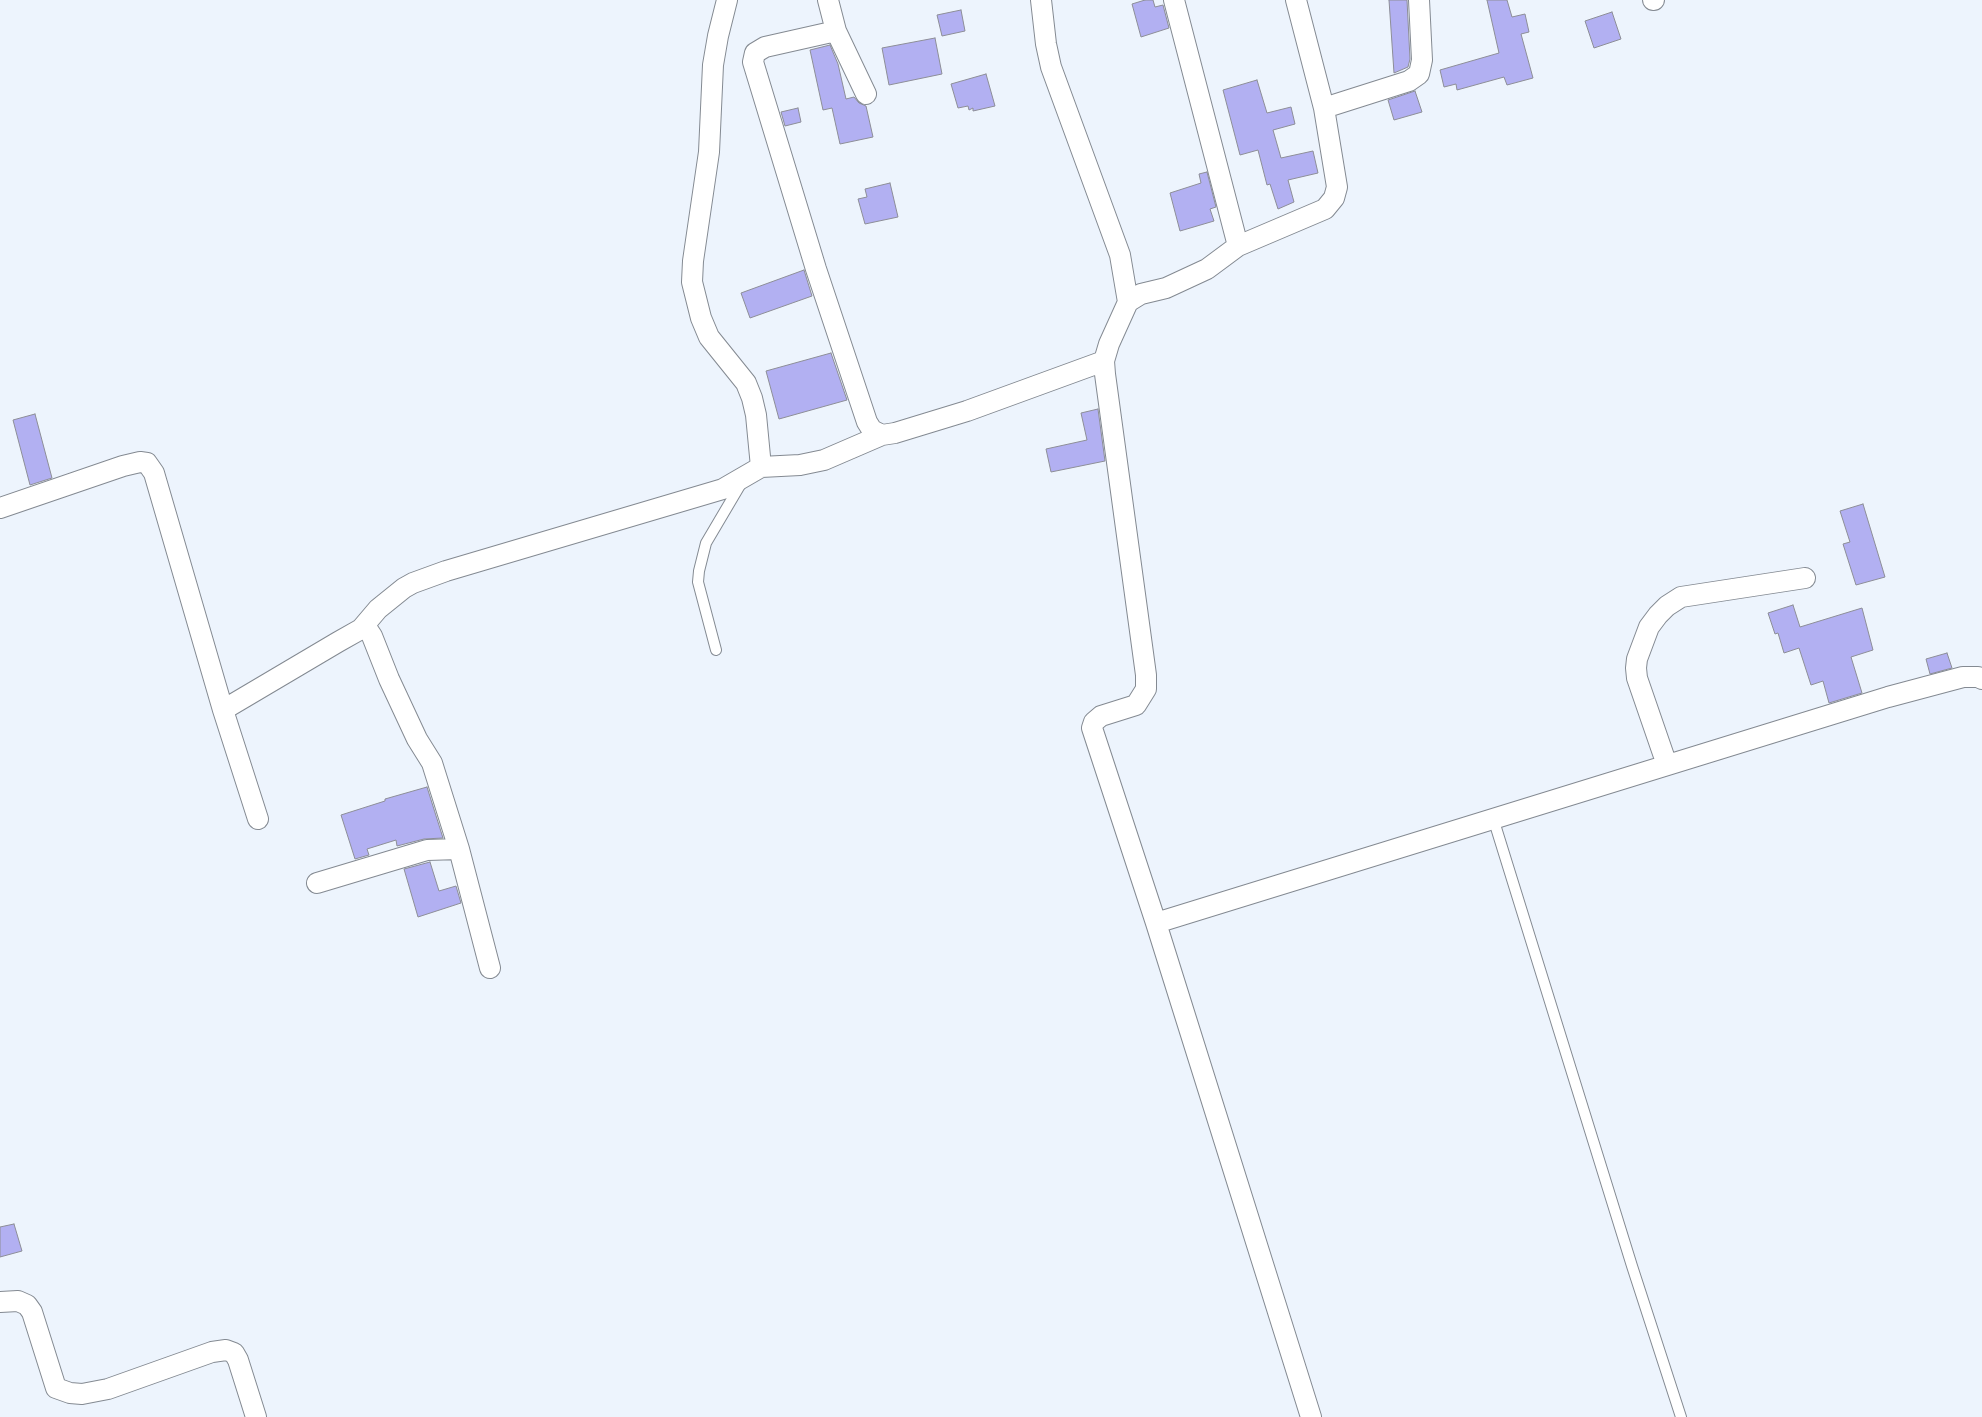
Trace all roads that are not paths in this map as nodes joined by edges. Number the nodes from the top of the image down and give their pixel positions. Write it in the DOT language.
graph roads {
  1 [pos="727,0"];
  2 [pos="828,0"];
  3 [pos="1041,0"];
  4 [pos="1174,0"];
  5 [pos="1296,0"];
  6 [pos="1419,0"];
  7 [pos="836,30"];
  8 [pos="866,94"];
  9 [pos="1324,108"];
  10 [pos="1238,246"];
  11 [pos="1128,302"];
  12 [pos="1104,361"];
  13 [pos="882,435"];
  14 [pos="753,472"];
  15 [pos="0,508"];
  16 [pos="1805,578"];
  17 [pos="361,629"];
  18 [pos="716,650"];
  19 [pos="1982,679"];
  20 [pos="223,710"];
  21 [pos="1667,765"];
  22 [pos="1493,818"];
  23 [pos="258,819"];
  24 [pos="459,850"];
  25 [pos="317,883"];
  26 [pos="1156,923"];
  27 [pos="490,968"];
  28 [pos="0,1302"];
  29 [pos="256,1417"];
  30 [pos="1311,1417"];
  31 [pos="1681,1417"];
  1 -- 14 [label="street"];
  2 -- 7 [label="street"];
  3 -- 11 [label="street"];
  4 -- 10 [label="street"];
  5 -- 9 [label="street"];
  6 -- 9 [label="street"];
  7 -- 8 [label="street"];
  7 -- 13 [label="street"];
  9 -- 10 [label="street"];
  10 -- 11 [label="street"];
  11 -- 12 [label="street"];
  12 -- 13 [label="street"];
  12 -- 26 [label="street"];
  13 -- 14 [label="street"];
  14 -- 17 [label="street"];
  14 -- 18 [label="lane"];
  15 -- 20 [label="street"];
  16 -- 21 [label="street"];
  17 -- 20 [label="street"];
  17 -- 24 [label="street"];
  19 -- 21 [label="street"];
  20 -- 23 [label="street"];
  21 -- 22 [label="street"];
  22 -- 26 [label="street"];
  22 -- 31 [label="lane"];
  24 -- 25 [label="street"];
  24 -- 27 [label="street"];
  26 -- 30 [label="street"];
  28 -- 29 [label="street"];
}
